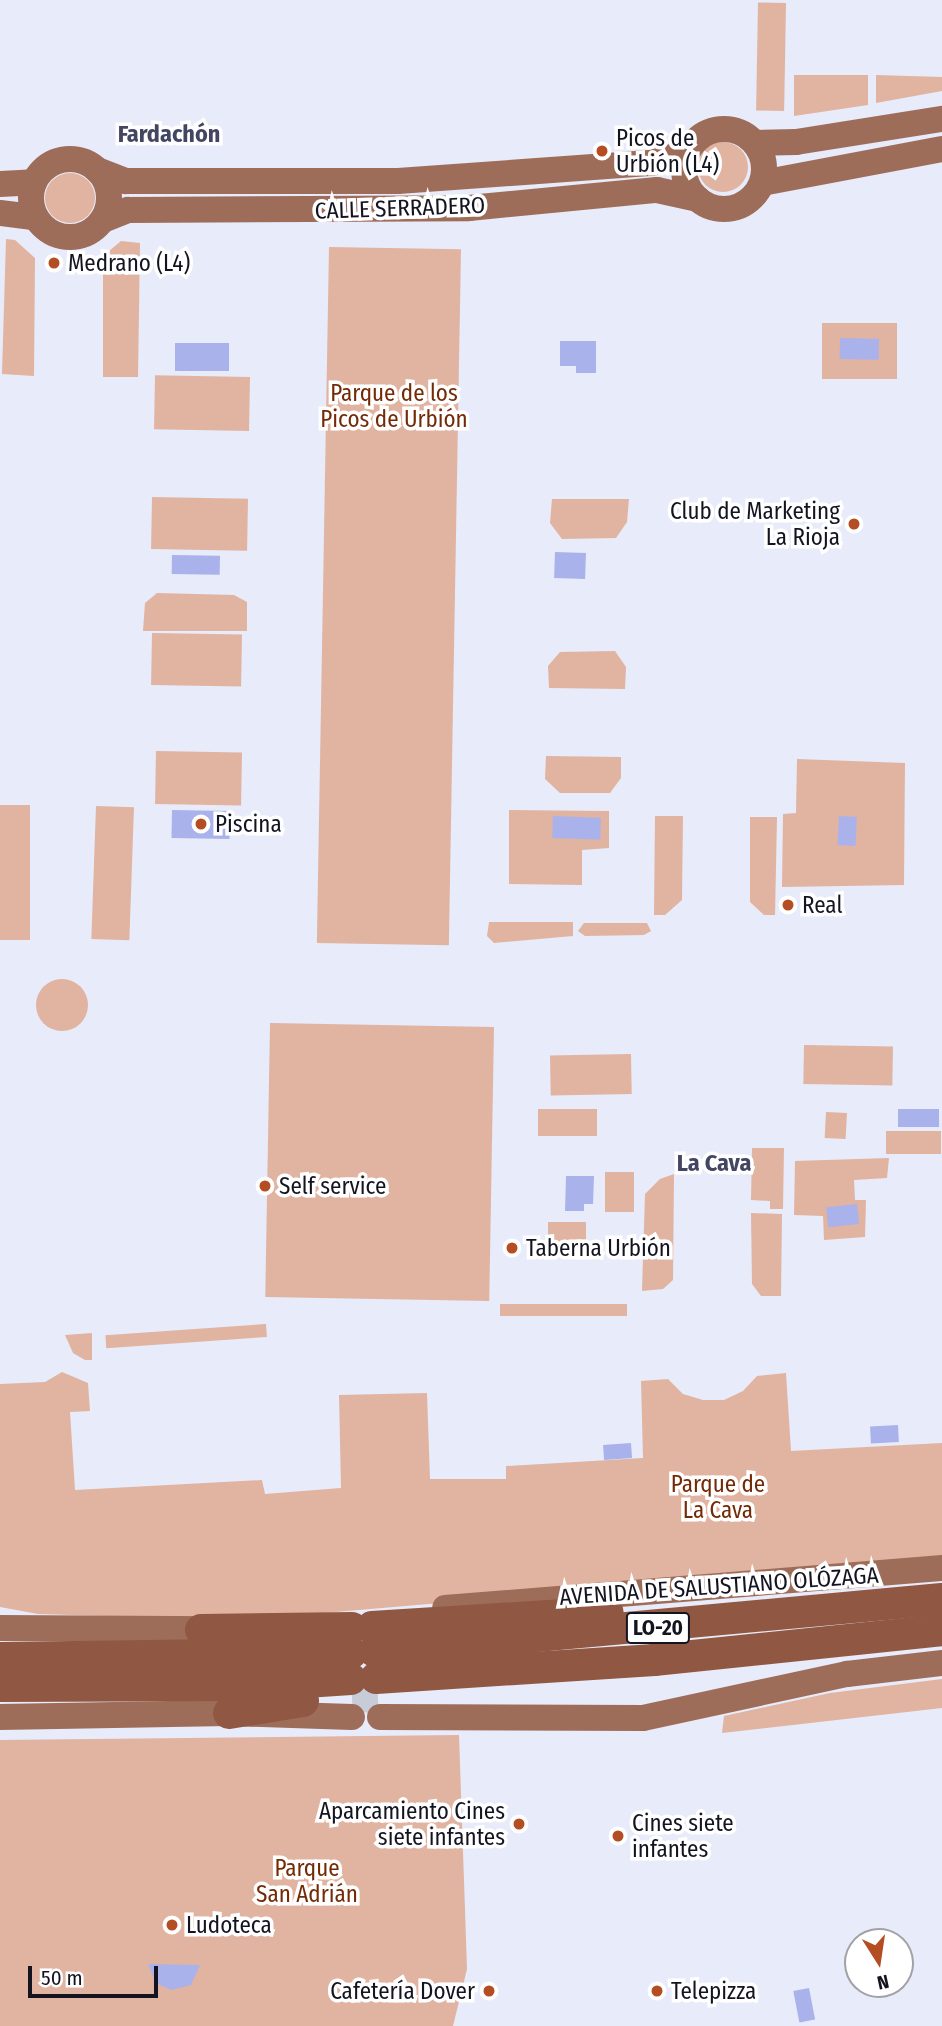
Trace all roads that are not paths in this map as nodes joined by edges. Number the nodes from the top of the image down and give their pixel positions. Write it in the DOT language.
graph roads {
  1 [pos="942,119"];
  2 [pos="755,143"];
  3 [pos="942,149"];
  4 [pos="687,152"];
  5 [pos="97,170"];
  6 [pos="34,182"];
  7 [pos="762,183"];
  8 [pos="0,184"];
  9 [pos="698,199"];
  10 [pos="0,213"];
  11 [pos="35,217"];
  12 [pos="103,220"];
  13 [pos="942,1568"];
  14 [pos="942,1599"];
  15 [pos="0,1628"];
  16 [pos="201,1630"];
  17 [pos="942,1630"];
  18 [pos="0,1658"];
  19 [pos="942,1663"];
  20 [pos="363,1664"];
  21 [pos="0,1686"];
  22 [pos="229,1713"];
  23 [pos="0,1717"];
  1 -- 2 [label="main road"];
  2 -- 4 [label="main road"];
  2 -- 7 [label="main road"];
  3 -- 7 [label="main road"];
  4 -- 5 [label="main road, CALLE SERRADERO"];
  4 -- 9 [label="main road"];
  5 -- 6 [label="main road"];
  5 -- 12 [label="main road"];
  6 -- 8 [label="main road"];
  6 -- 11 [label="main road"];
  7 -- 9 [label="main road"];
  9 -- 12 [label="main road, CALLE SERRADERO"];
  10 -- 11 [label="main road"];
  11 -- 12 [label="main road"];
  13 -- 20 [label="main road, AVENIDA DE SALUSTIANO OLÓZAGA"];
  14 -- 20 [label="highway, LO-20"];
  15 -- 16 [label="main road"];
  16 -- 20 [label="highway"];
  17 -- 20 [label="highway, LO-20"];
  18 -- 20 [label="highway"];
  19 -- 20 [label="main road"];
  20 -- 21 [label="highway"];
  20 -- 22 [label="highway"];
  22 -- 23 [label="main road"];
}
